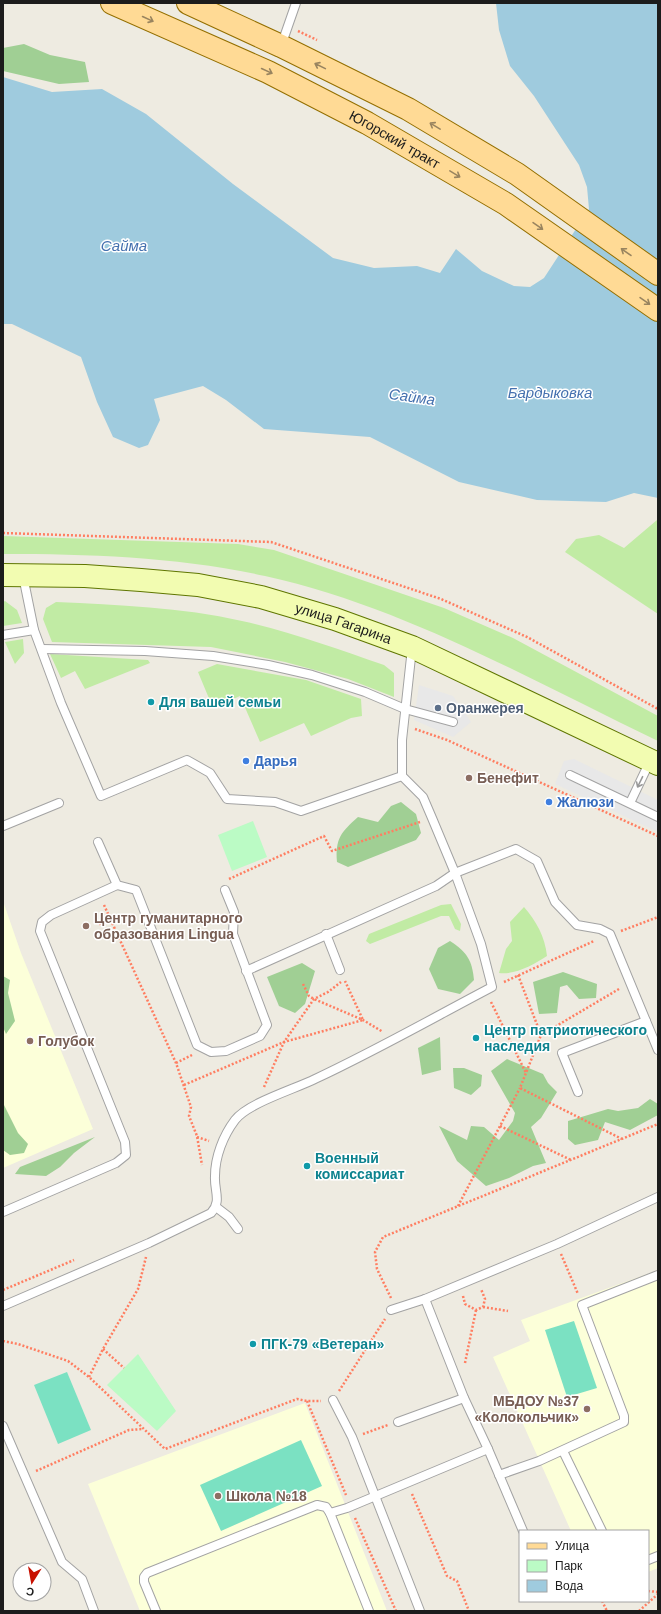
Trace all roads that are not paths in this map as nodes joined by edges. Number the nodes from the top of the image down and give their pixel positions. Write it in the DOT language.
graph roads {
  1 [pos="112,3"];
  2 [pos="188,3"];
  3 [pos="296,3"];
  4 [pos="281,46"];
  5 [pos="658,274"];
  6 [pos="658,310"];
  7 [pos="13,575"];
  8 [pos="34,630"];
  9 [pos="3,635"];
  10 [pos="412,646"];
  11 [pos="42,649"];
  12 [pos="405,709"];
  13 [pos="453,722"];
  14 [pos="654,763"];
  15 [pos="570,775"];
  16 [pos="402,776"];
  17 [pos="59,803"];
  18 [pos="630,803"];
  19 [pos="658,817"];
  20 [pos="3,826"];
  21 [pos="98,842"];
  22 [pos="455,873"];
  23 [pos="117,885"];
  24 [pos="225,890"];
  25 [pos="326,934"];
  26 [pos="340,970"];
  27 [pos="246,971"];
  28 [pos="646,1021"];
  29 [pos="658,1050"];
  30 [pos="578,1092"];
  31 [pos="658,1197"];
  32 [pos="216,1207"];
  33 [pos="3,1212"];
  34 [pos="238,1229"];
  35 [pos="658,1275"];
  36 [pos="425,1299"];
  37 [pos="3,1306"];
  38 [pos="394,1309"];
  39 [pos="464,1398"];
  40 [pos="333,1400"];
  41 [pos="398,1422"];
  42 [pos="3,1426"];
  43 [pos="488,1449"];
  44 [pos="563,1451"];
  45 [pos="499,1475"];
  46 [pos="375,1496"];
  47 [pos="330,1513"];
  48 [pos="523,1530"];
  49 [pos="602,1530"];
  50 [pos="94,1611"];
  51 [pos="156,1611"];
  52 [pos="369,1611"];
  53 [pos="420,1611"];
  1 -- 6 [label="main road, Югорский тракт, one-way"];
  2 -- 4 [label="main road"];
  3 -- 4 [label="lane"];
  5 -- 4 [label="main road, one-way"];
  7 -- 8 [label="lane"];
  7 -- 10 [label="main road, улица Гагарина"];
  8 -- 9 [label="lane"];
  8 -- 11 [label="lane"];
  10 -- 12 [label="lane"];
  10 -- 14 [label="main road, улица Гагарина"];
  11 -- 12 [label="lane"];
  11 -- 16 [label="lane"];
  12 -- 13 [label="lane"];
  12 -- 16 [label="lane"];
  14 -- 18 [label="lane, one-way"];
  15 -- 18 [label="lane"];
  16 -- 22 [label="lane"];
  17 -- 20 [label="lane"];
  18 -- 19 [label="lane"];
  21 -- 23 [label="lane"];
  22 -- 25 [label="lane"];
  22 -- 28 [label="lane"];
  22 -- 32 [label="lane"];
  23 -- 27 [label="lane"];
  23 -- 33 [label="lane"];
  24 -- 27 [label="lane"];
  25 -- 26 [label="lane"];
  25 -- 27 [label="lane"];
  28 -- 29 [label="lane"];
  28 -- 30 [label="lane"];
  31 -- 36 [label="lane"];
  32 -- 34 [label="lane"];
  32 -- 37 [label="lane"];
  35 -- 44 [label="lane"];
  36 -- 38 [label="lane"];
  36 -- 39 [label="lane"];
  39 -- 41 [label="lane"];
  39 -- 43 [label="lane"];
  40 -- 46 [label="lane"];
  42 -- 50 [label="lane"];
  43 -- 45 [label="lane"];
  43 -- 46 [label="lane"];
  44 -- 45 [label="lane"];
  44 -- 49 [label="lane"];
  45 -- 48 [label="lane"];
  46 -- 47 [label="lane"];
  46 -- 53 [label="lane"];
  47 -- 51 [label="lane"];
  47 -- 52 [label="lane"];
}
